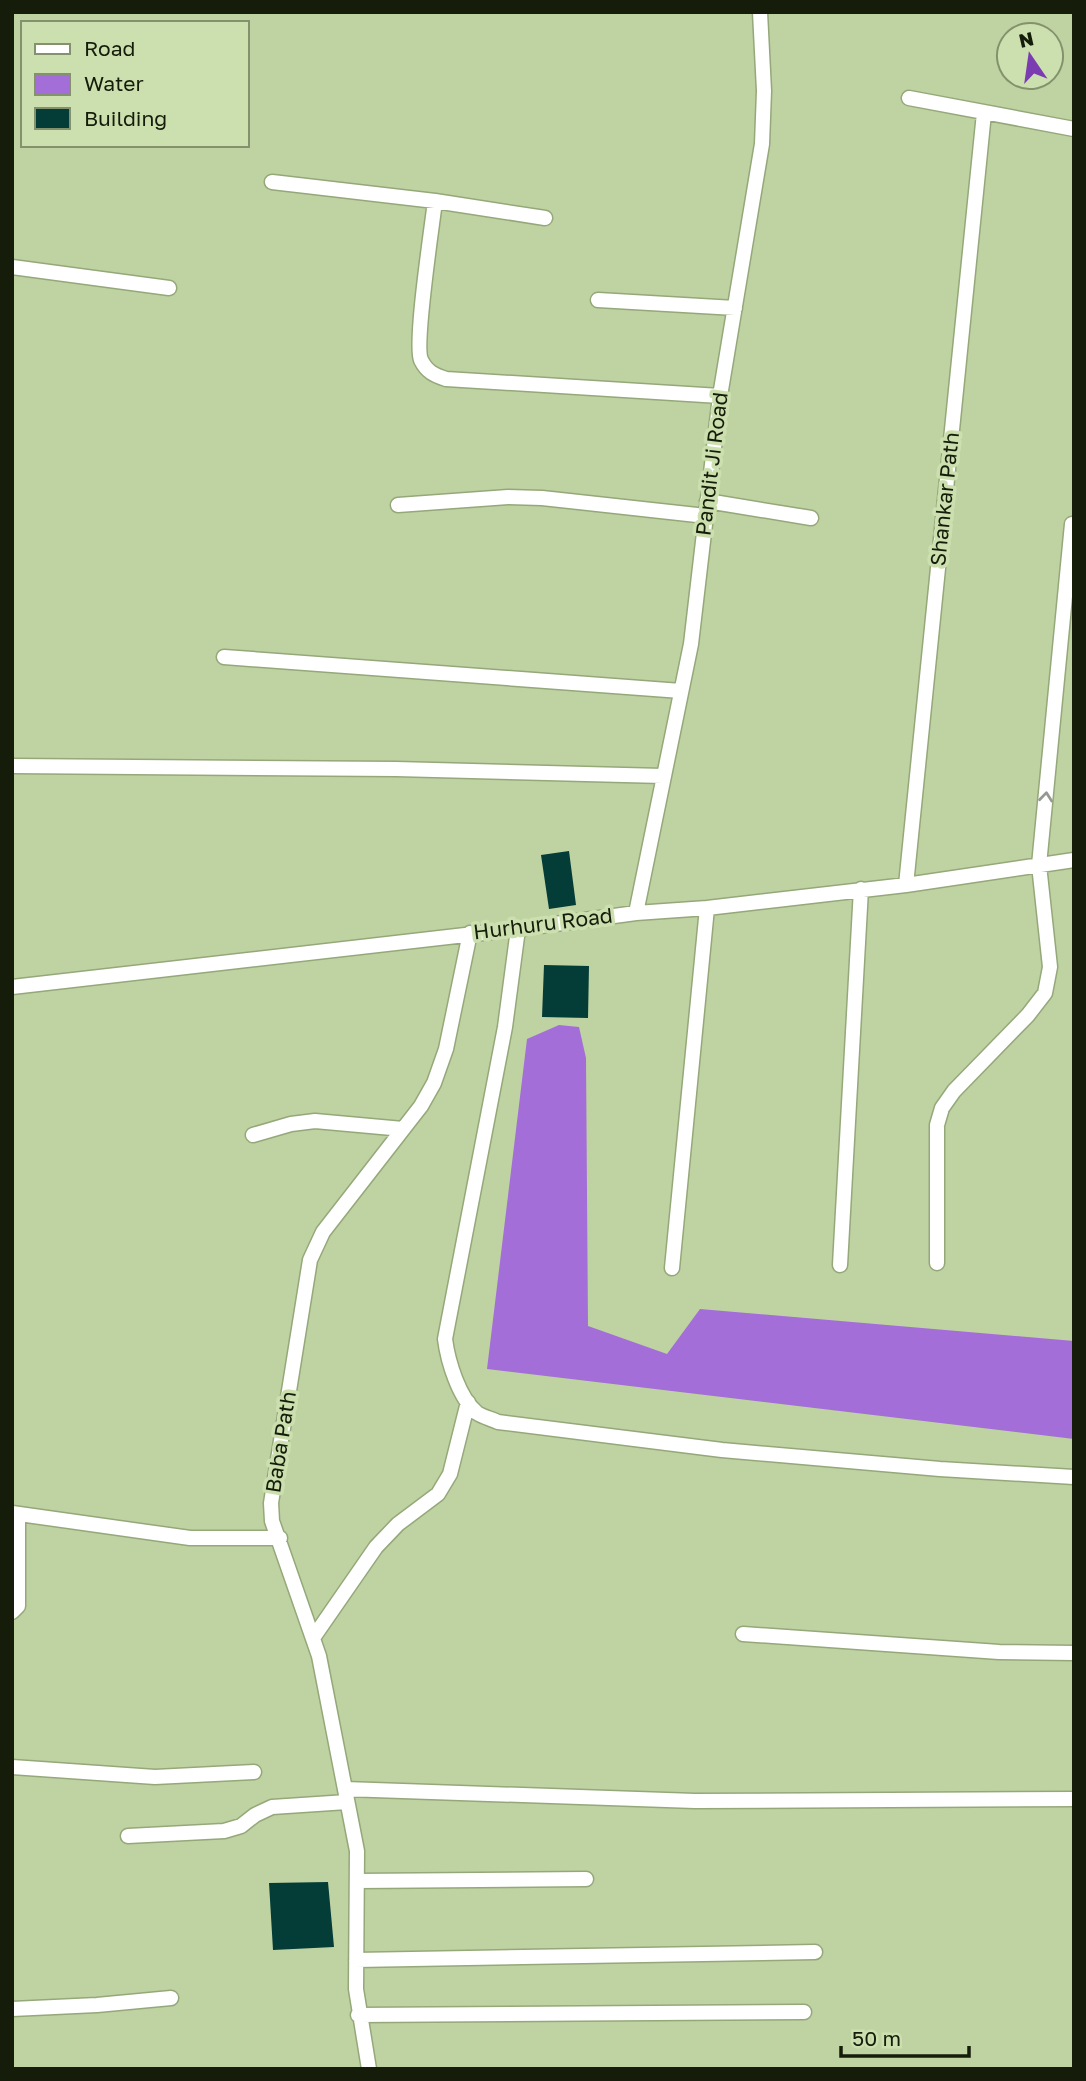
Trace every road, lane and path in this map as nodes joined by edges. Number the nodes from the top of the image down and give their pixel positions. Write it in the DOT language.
graph roads {
  1 [pos="760,12"];
  2 [pos="909,98"];
  3 [pos="984,113"];
  4 [pos="1074,129"];
  5 [pos="272,182"];
  6 [pos="435,201"];
  7 [pos="545,218"];
  8 [pos="12,267"];
  9 [pos="169,288"];
  10 [pos="598,300"];
  11 [pos="735,308"];
  12 [pos="720,397"];
  13 [pos="398,505"];
  14 [pos="707,509"];
  15 [pos="811,518"];
  16 [pos="1072,524"];
  17 [pos="224,657"];
  18 [pos="681,691"];
  19 [pos="12,766"];
  20 [pos="663,776"];
  21 [pos="1074,860"];
  22 [pos="1039,865"];
  23 [pos="906,885"];
  24 [pos="861,889"];
  25 [pos="708,908"];
  26 [pos="636,913"];
  27 [pos="518,929"];
  28 [pos="470,933"];
  29 [pos="12,986"];
  30 [pos="403,1129"];
  31 [pos="253,1135"];
  32 [pos="937,1264"];
  33 [pos="840,1265"];
  34 [pos="672,1268"];
  35 [pos="468,1402"];
  36 [pos="1074,1477"];
  37 [pos="15,1514"];
  38 [pos="280,1538"];
  39 [pos="12,1612"];
  40 [pos="743,1634"];
  41 [pos="313,1638"];
  42 [pos="1074,1654"];
  43 [pos="12,1767"];
  44 [pos="254,1772"];
  45 [pos="346,1796"];
  46 [pos="1074,1798"];
  47 [pos="128,1836"];
  48 [pos="586,1879"];
  49 [pos="357,1881"];
  50 [pos="816,1952"];
  51 [pos="356,1960"];
  52 [pos="171,1998"];
  53 [pos="12,2009"];
  54 [pos="804,2012"];
  55 [pos="358,2015"];
  56 [pos="369,2069"];
  1 -- 11 [label="street, Pandit Ji Road"];
  2 -- 3 [label="street"];
  3 -- 4 [label="street"];
  3 -- 23 [label="street, Shankar Path"];
  5 -- 6 [label="street"];
  6 -- 7 [label="street"];
  6 -- 12 [label="street"];
  8 -- 9 [label="street"];
  10 -- 11 [label="street"];
  11 -- 12 [label="street, Pandit Ji Road"];
  12 -- 14 [label="street, Pandit Ji Road"];
  13 -- 14 [label="street"];
  14 -- 15 [label="street"];
  14 -- 18 [label="street, Pandit Ji Road"];
  22 -- 16 [label="street, one-way"];
  17 -- 18 [label="street"];
  18 -- 20 [label="street, Pandit Ji Road"];
  19 -- 20 [label="street"];
  20 -- 26 [label="street, Pandit Ji Road"];
  21 -- 22 [label="street, Hurhuru Road"];
  22 -- 23 [label="street, Hurhuru Road"];
  22 -- 32 [label="street"];
  23 -- 24 [label="street, Hurhuru Road"];
  24 -- 25 [label="street, Hurhuru Road"];
  24 -- 33 [label="street"];
  25 -- 26 [label="street, Hurhuru Road"];
  25 -- 34 [label="street"];
  26 -- 27 [label="street, Hurhuru Road"];
  27 -- 28 [label="street, Hurhuru Road"];
  27 -- 35 [label="street"];
  28 -- 29 [label="street, Hurhuru Road"];
  28 -- 30 [label="street, Baba Path"];
  30 -- 31 [label="street"];
  30 -- 38 [label="street, Baba Path"];
  35 -- 36 [label="street"];
  35 -- 41 [label="street"];
  37 -- 38 [label="street"];
  37 -- 39 [label="street"];
  38 -- 41 [label="street, Baba Path"];
  40 -- 42 [label="street"];
  41 -- 45 [label="street, Baba Path"];
  43 -- 44 [label="street"];
  45 -- 46 [label="street"];
  45 -- 47 [label="street"];
  45 -- 49 [label="street, Baba Path"];
  48 -- 49 [label="street"];
  49 -- 51 [label="street, Baba Path"];
  50 -- 51 [label="street"];
  51 -- 55 [label="street, Baba Path"];
  52 -- 53 [label="street"];
  54 -- 55 [label="street"];
  55 -- 56 [label="street, Baba Path"];
}
